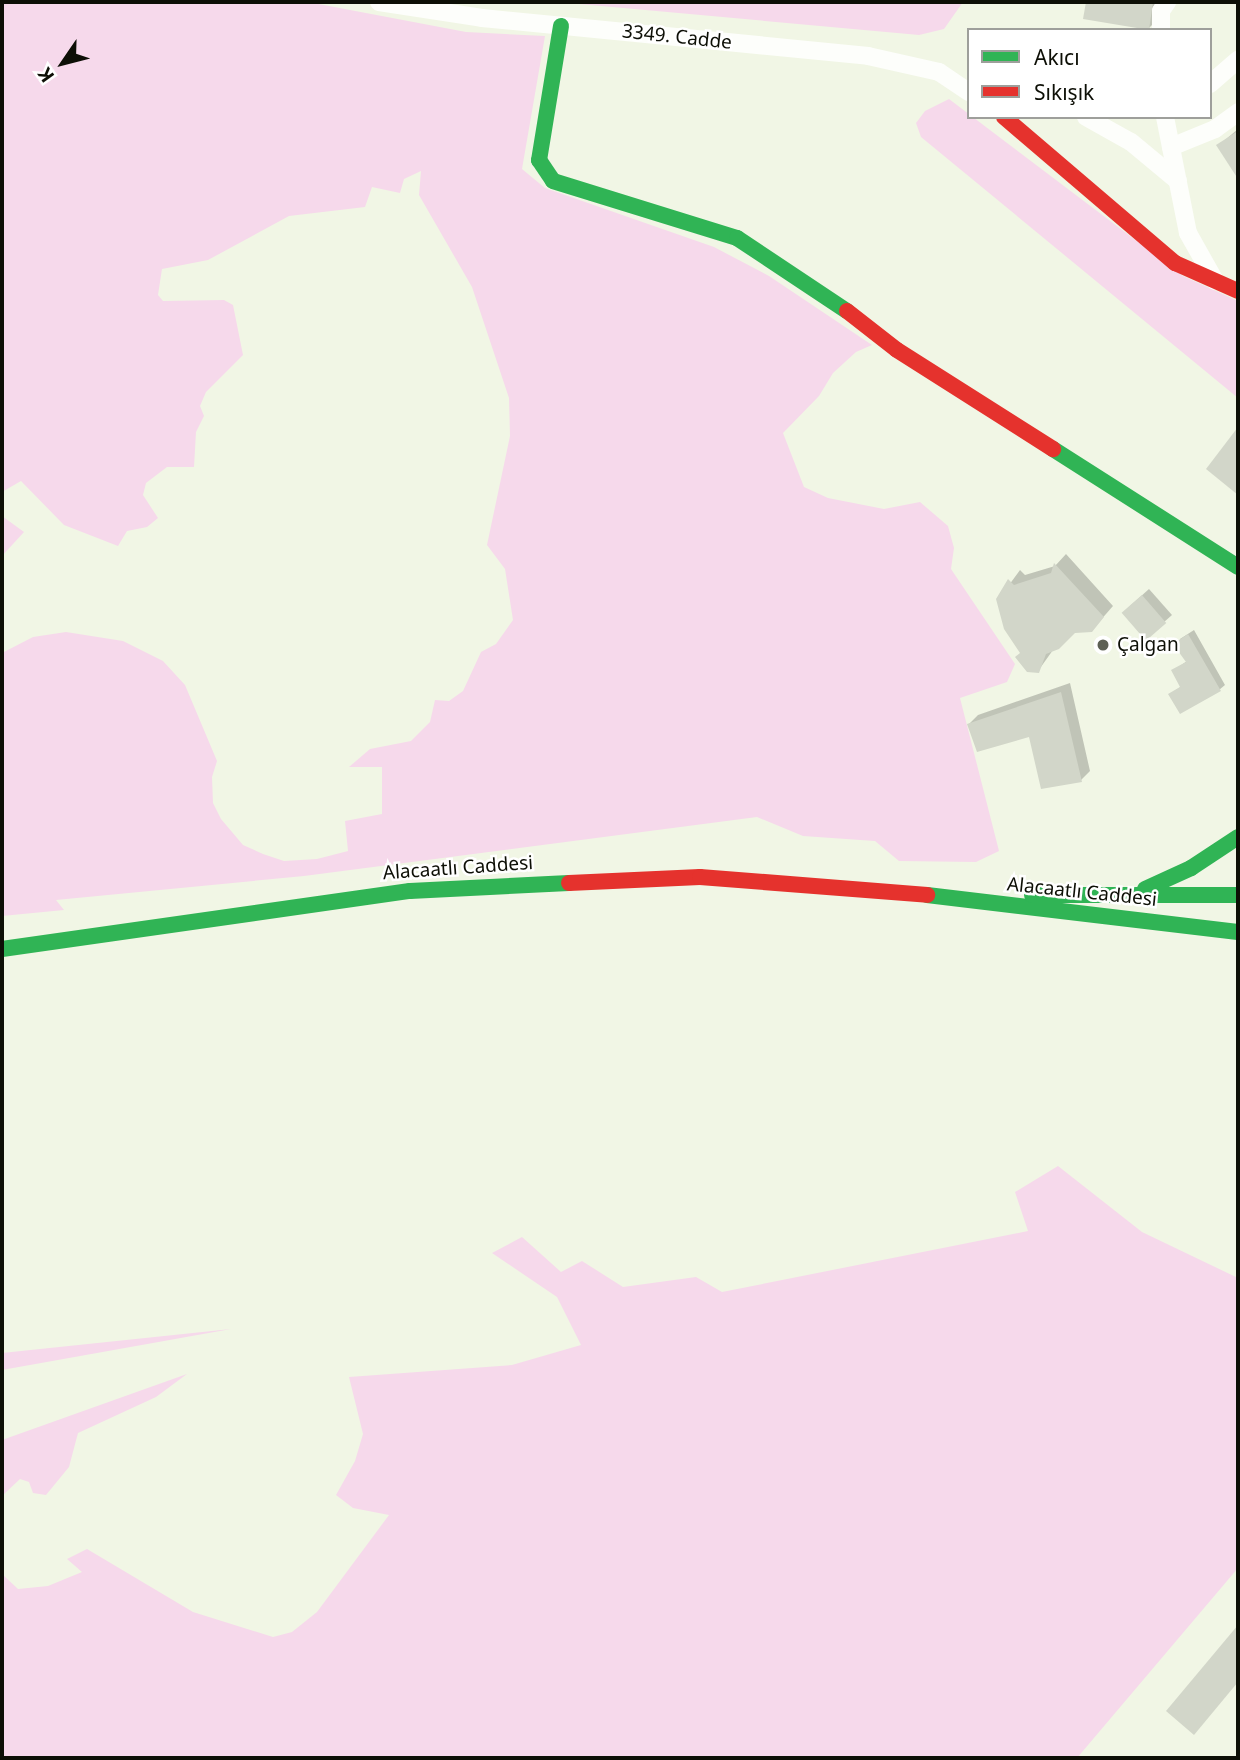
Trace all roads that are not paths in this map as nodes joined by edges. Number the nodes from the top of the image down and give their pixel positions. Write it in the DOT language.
graph roads {
  1 [pos="379,2"];
  2 [pos="1167,2"];
  3 [pos="561,26"];
  4 [pos="1161,28"];
  5 [pos="1238,60"];
  6 [pos="939,72"];
  7 [pos="967,77"];
  8 [pos="1212,82"];
  9 [pos="967,91"];
  10 [pos="1238,113"];
  11 [pos="1006,119"];
  12 [pos="1090,119"];
  13 [pos="1167,119"];
  14 [pos="1171,147"];
  15 [pos="1178,181"];
  16 [pos="1215,281"];
  17 [pos="1238,291"];
  18 [pos="1238,567"];
  19 [pos="1238,836"];
  20 [pos="921,894"];
  21 [pos="1135,894"];
  22 [pos="1238,895"];
  23 [pos="1238,932"];
  24 [pos="2,948"];
  1 -- 3 [label="street, 3349. Cadde"];
  2 -- 4 [label="street"];
  3 -- 6 [label="street, 3349. Cadde"];
  3 -- 18 [label="main road"];
  5 -- 8 [label="street"];
  6 -- 7 [label="street"];
  6 -- 9 [label="street, 3349. Cadde"];
  10 -- 14 [label="street"];
  11 -- 16 [label="main road"];
  12 -- 15 [label="street"];
  13 -- 14 [label="street"];
  14 -- 15 [label="street"];
  15 -- 16 [label="street"];
  16 -- 17 [label="main road"];
  19 -- 21 [label="main road"];
  20 -- 21 [label="main road, Alacaatlı Caddesi"];
  20 -- 23 [label="main road, Alacaatlı Caddesi"];
  20 -- 24 [label="main road, Alacaatlı Caddesi"];
  21 -- 22 [label="main road, Alacaatlı Caddesi"];
}
